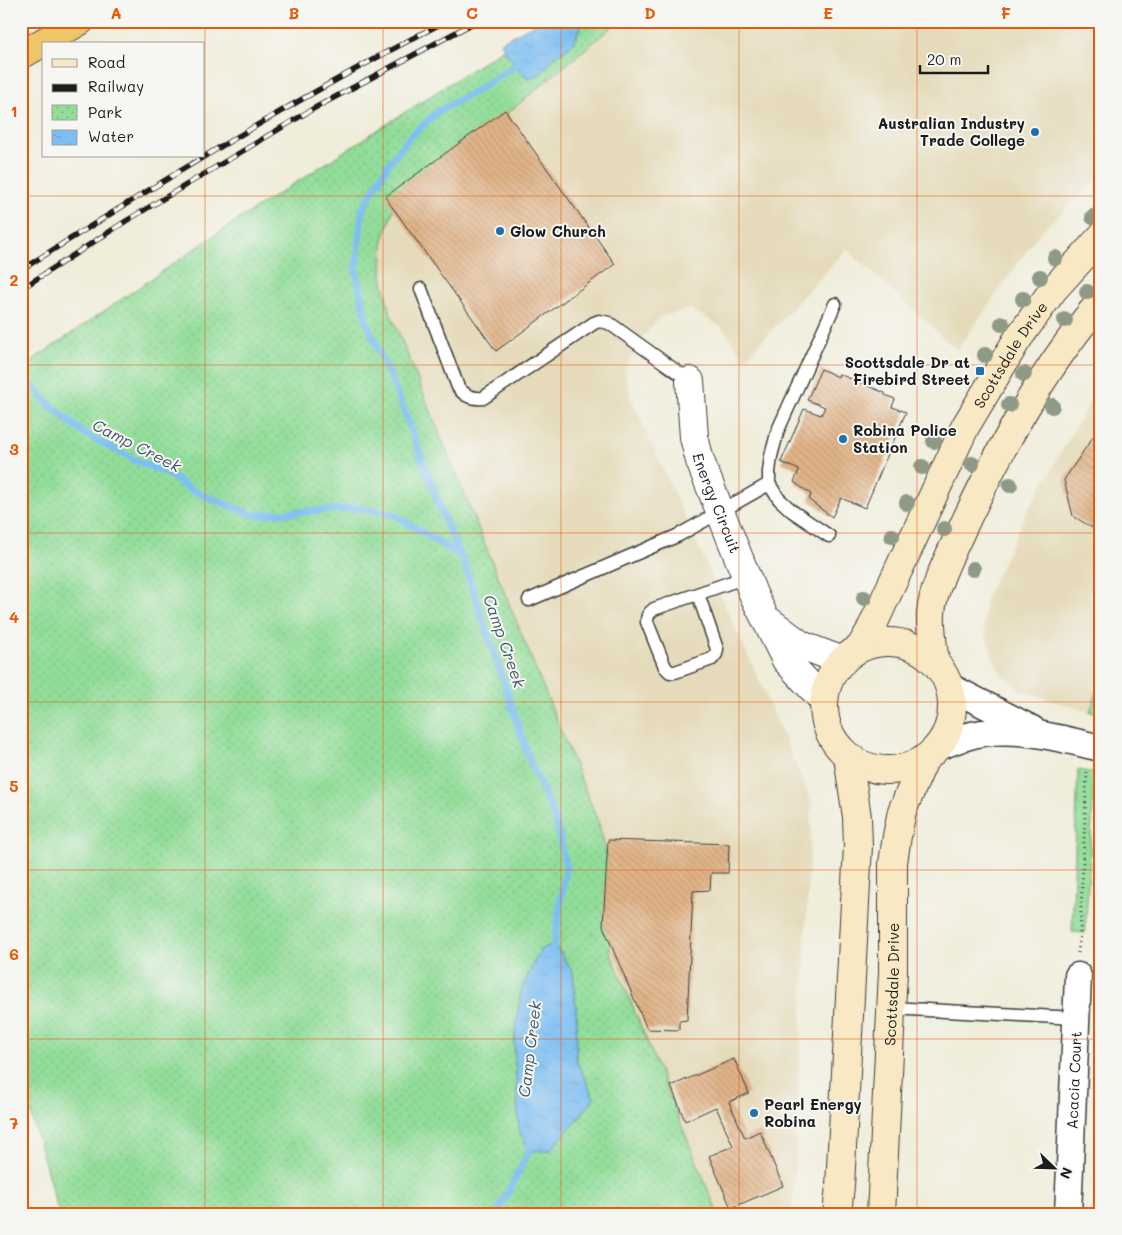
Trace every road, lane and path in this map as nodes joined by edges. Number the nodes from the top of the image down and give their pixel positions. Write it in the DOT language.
graph roads {
  1 [pos="80,21"];
  2 [pos="44,42"];
  3 [pos="42,43"];
  4 [pos="21,55"];
  5 [pos="1101,236"];
  6 [pos="421,289"];
  7 [pos="1101,301"];
  8 [pos="835,304"];
  9 [pos="690,381"];
  10 [pos="769,484"];
  11 [pos="720,513"];
  12 [pos="828,536"];
  13 [pos="746,577"];
  14 [pos="698,594"];
  15 [pos="529,600"];
  16 [pos="766,619"];
  17 [pos="851,655"];
  18 [pos="935,662"];
  19 [pos="950,688"];
  20 [pos="824,701"];
  21 [pos="1044,734"];
  22 [pos="1096,746"];
  23 [pos="931,753"];
  24 [pos="848,757"];
  25 [pos="1078,976"];
  26 [pos="891,1008"];
  27 [pos="1076,1018"];
  28 [pos="837,1212"];
  29 [pos="881,1212"];
  30 [pos="1068,1214"];
  1 -- 2 [label="highway"];
  3 -- 4 [label="highway"];
  5 -- 17 [label="main road, Scottsdale Drive"];
  6 -- 9 [label="lane"];
  7 -- 18 [label="main road"];
  8 -- 10 [label="lane"];
  9 -- 11 [label="street, Energy Circuit"];
  10 -- 11 [label="lane"];
  10 -- 12 [label="lane"];
  11 -- 13 [label="street, Energy Circuit"];
  11 -- 15 [label="lane"];
  13 -- 14 [label="lane"];
  13 -- 16 [label="street, Energy Circuit"];
  14 -- 14 [label="lane"];
  16 -- 17 [label="street, Energy Circuit"];
  16 -- 20 [label="street, Energy Circuit"];
  17 -- 18 [label="main road"];
  17 -- 20 [label="main road"];
  18 -- 19 [label="main road"];
  19 -- 21 [label="street"];
  19 -- 23 [label="main road"];
  20 -- 24 [label="main road"];
  21 -- 22 [label="street"];
  21 -- 23 [label="street"];
  22 -- 25 [label="path"];
  23 -- 24 [label="main road"];
  23 -- 26 [label="main road, Scottsdale Drive"];
  24 -- 28 [label="main road"];
  25 -- 27 [label="street, Acacia Court"];
  26 -- 27 [label="lane"];
  26 -- 29 [label="main road, Scottsdale Drive"];
  27 -- 30 [label="street, Acacia Court"];
  28 -- 29 [label="main road"];
}
